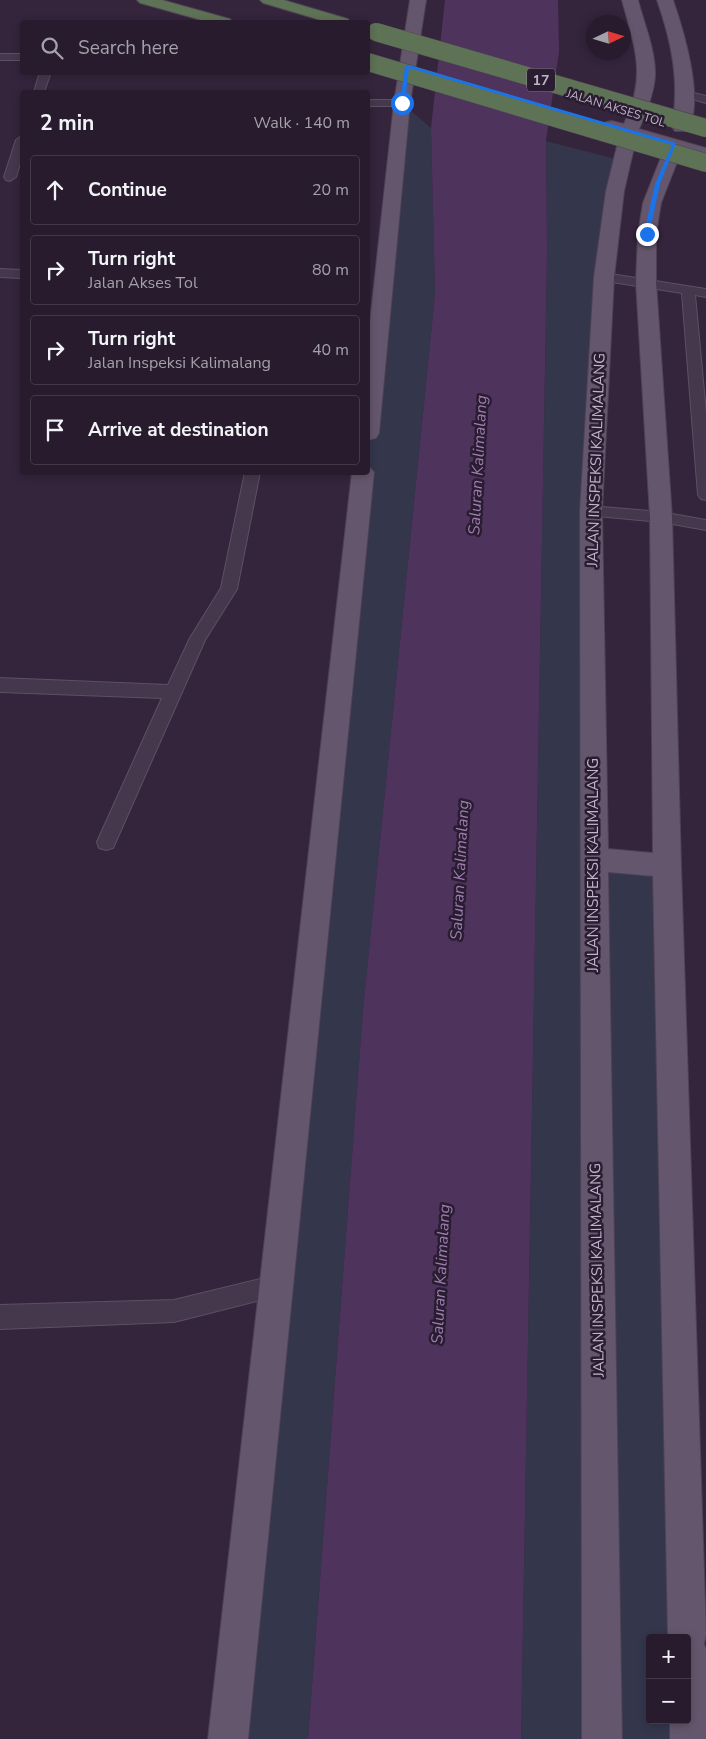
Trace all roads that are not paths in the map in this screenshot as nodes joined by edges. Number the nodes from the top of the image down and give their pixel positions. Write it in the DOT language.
graph roads {
  1 [pos="127,0"];
  2 [pos="145,0"];
  3 [pos="268,0"];
  4 [pos="289,0"];
  5 [pos="418,0"];
  6 [pos="630,0"];
  7 [pos="665,0"];
  8 [pos="170,8"];
  9 [pos="216,20"];
  10 [pos="336,20"];
  11 [pos="338,20"];
  12 [pos="372,31"];
  13 [pos="411,48"];
  14 [pos="0,57"];
  15 [pos="20,57"];
  16 [pos="370,63"];
  17 [pos="407,66"];
  18 [pos="45,75"];
  19 [pos="40,90"];
  20 [pos="686,94"];
  21 [pos="706,100"];
  22 [pos="370,103"];
  23 [pos="402,103"];
  24 [pos="633,123"];
  25 [pos="706,128"];
  26 [pos="706,134"];
  27 [pos="678,136"];
  28 [pos="20,147"];
  29 [pos="706,154"];
  30 [pos="706,163"];
  31 [pos="11,177"];
  32 [pos="0,273"];
  33 [pos="20,274"];
  34 [pos="604,277"];
  35 [pos="646,282"];
  36 [pos="688,290"];
  37 [pos="706,294"];
  38 [pos="370,414"];
  39 [pos="252,475"];
  40 [pos="363,475"];
  41 [pos="706,495"];
  42 [pos="591,511"];
  43 [pos="662,517"];
  44 [pos="706,525"];
  45 [pos="0,686"];
  46 [pos="174,692"];
  47 [pos="106,842"];
  48 [pos="593,859"];
  49 [pos="667,866"];
  50 [pos="277,1286"];
  51 [pos="0,1317"];
  52 [pos="687,1634"];
  53 [pos="688,1679"];
  54 [pos="228,1739"];
  55 [pos="602,1739"];
  56 [pos="690,1739"];
  1 -- 8 [label="highway"];
  2 -- 8 [label="highway"];
  3 -- 10 [label="highway"];
  4 -- 11 [label="highway"];
  5 -- 13 [label="main road"];
  6 -- 24 [label="main road, JALAN INSPEKSI KALIMALANG"];
  7 -- 20 [label="main road"];
  8 -- 9 [label="highway"];
  12 -- 25 [label="highway, 17, bridge"];
  13 -- 17 [label="main road"];
  13 -- 24 [label="main road, JALAN AKSES TOL"];
  14 -- 15 [label="lane"];
  16 -- 30 [label="highway, 17, bridge"];
  17 -- 23 [label="main road"];
  17 -- 24 [label="main road, JALAN AKSES TOL"];
  18 -- 19 [label="lane"];
  20 -- 21 [label="lane"];
  20 -- 27 [label="main road"];
  22 -- 23 [label="lane"];
  23 -- 38 [label="main road"];
  24 -- 27 [label="main road, JALAN AKSES TOL"];
  24 -- 34 [label="main road, JALAN INSPEKSI KALIMALANG"];
  26 -- 27 [label="main road, JALAN AKSES TOL"];
  27 -- 29 [label="main road, JALAN AKSES TOL"];
  27 -- 35 [label="main road"];
  28 -- 31 [label="lane"];
  32 -- 33 [label="lane"];
  34 -- 35 [label="lane"];
  34 -- 42 [label="main road, JALAN INSPEKSI KALIMALANG"];
  35 -- 36 [label="lane"];
  35 -- 43 [label="main road"];
  36 -- 37 [label="lane"];
  36 -- 41 [label="lane"];
  39 -- 46 [label="lane"];
  40 -- 50 [label="main road"];
  42 -- 43 [label="lane"];
  42 -- 48 [label="main road, JALAN INSPEKSI KALIMALANG"];
  43 -- 44 [label="lane"];
  43 -- 49 [label="main road"];
  45 -- 46 [label="lane"];
  46 -- 47 [label="lane"];
  48 -- 49 [label="main road"];
  48 -- 55 [label="main road, JALAN INSPEKSI KALIMALANG"];
  49 -- 52 [label="main road"];
  50 -- 51 [label="lane"];
  50 -- 54 [label="main road"];
  53 -- 56 [label="main road"];
}
